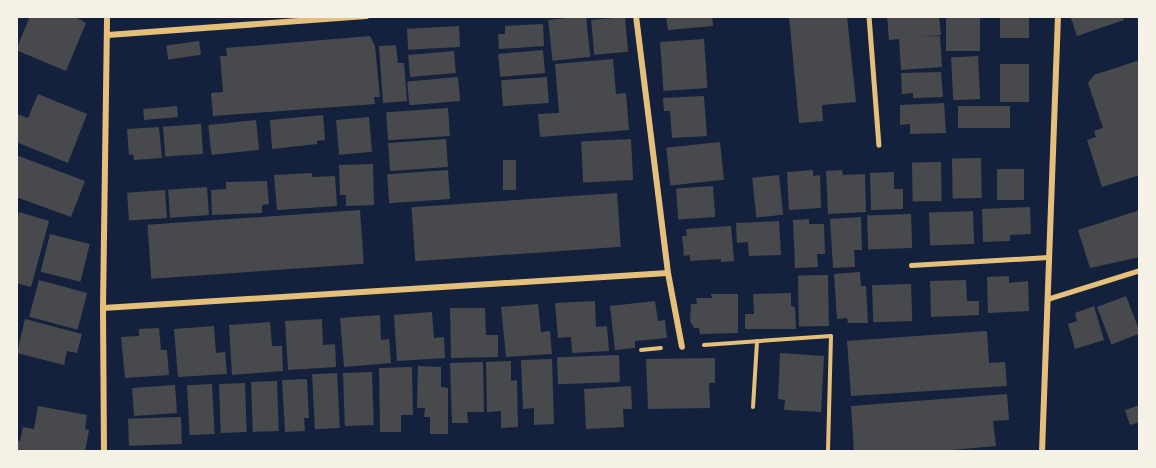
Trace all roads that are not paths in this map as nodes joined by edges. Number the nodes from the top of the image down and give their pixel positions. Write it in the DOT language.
graph roads {
  1 [pos="107,16"];
  2 [pos="366,16"];
  3 [pos="636,16"];
  4 [pos="869,16"];
  5 [pos="1058,16"];
  6 [pos="108,36"];
  7 [pos="879,144"];
  8 [pos="1048,257"];
  9 [pos="911,265"];
  10 [pos="1140,270"];
  11 [pos="669,273"];
  12 [pos="1047,299"];
  13 [pos="103,308"];
  14 [pos="682,346"];
  15 [pos="104,452"];
  16 [pos="1042,452"];
  1 -- 6 [label="street"];
  2 -- 6 [label="street"];
  3 -- 11 [label="street"];
  4 -- 7 [label="lane"];
  5 -- 8 [label="street"];
  6 -- 13 [label="street"];
  8 -- 9 [label="lane"];
  8 -- 12 [label="street"];
  10 -- 12 [label="lane"];
  11 -- 13 [label="street"];
  11 -- 14 [label="street"];
  12 -- 16 [label="street"];
  13 -- 15 [label="street"];
}
